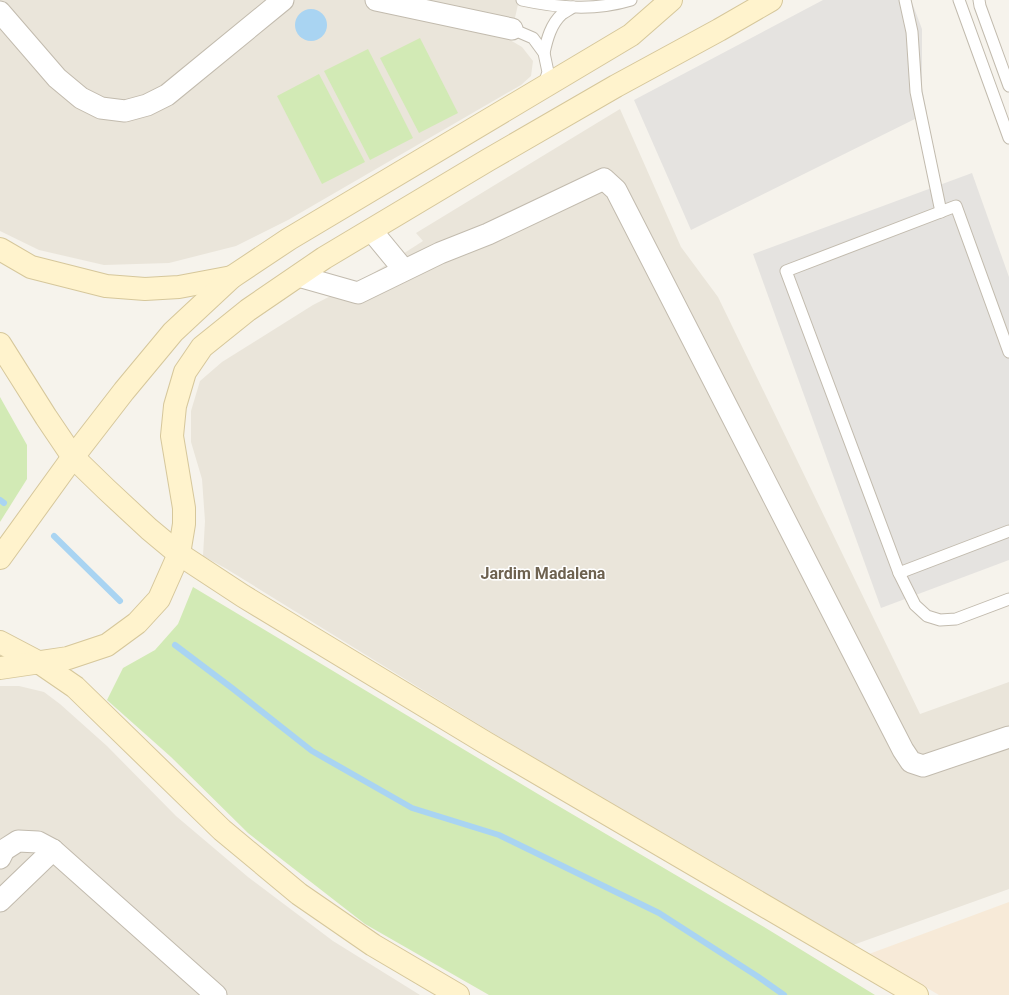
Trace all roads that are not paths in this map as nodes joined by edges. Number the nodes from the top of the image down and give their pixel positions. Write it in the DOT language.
graph roads {
  1 [pos="283,0"];
  2 [pos="376,0"];
  3 [pos="522,0"];
  4 [pos="631,0"];
  5 [pos="671,0"];
  6 [pos="772,0"];
  7 [pos="904,0"];
  8 [pos="959,0"];
  9 [pos="979,0"];
  10 [pos="573,7"];
  11 [pos="0,12"];
  12 [pos="512,29"];
  13 [pos="544,53"];
  14 [pos="1009,86"];
  15 [pos="543,88"];
  16 [pos="1009,138"];
  17 [pos="941,212"];
  18 [pos="371,230"];
  19 [pos="0,249"];
  20 [pos="404,270"];
  21 [pos="298,276"];
  22 [pos="232,277"];
  23 [pos="0,344"];
  24 [pos="1009,352"];
  25 [pos="73,457"];
  26 [pos="1009,531"];
  27 [pos="179,554"];
  28 [pos="0,558"];
  29 [pos="899,573"];
  30 [pos="1009,599"];
  31 [pos="0,642"];
  32 [pos="40,663"];
  33 [pos="0,668"];
  34 [pos="1009,737"];
  35 [pos="53,850"];
  36 [pos="0,858"];
  37 [pos="0,901"];
  38 [pos="215,995"];
  39 [pos="458,995"];
  40 [pos="917,995"];
  1 -- 11 [label="street"];
  2 -- 12 [label="street"];
  3 -- 10 [label="lane"];
  4 -- 10 [label="lane"];
  5 -- 15 [label="main road"];
  6 -- 18 [label="main road"];
  7 -- 17 [label="lane"];
  8 -- 16 [label="lane"];
  9 -- 14 [label="lane"];
  10 -- 13 [label="lane"];
  12 -- 13 [label="lane"];
  13 -- 15 [label="lane"];
  15 -- 22 [label="main road"];
  17 -- 24 [label="lane"];
  17 -- 29 [label="lane"];
  18 -- 20 [label="street"];
  18 -- 21 [label="main road"];
  19 -- 22 [label="main road"];
  20 -- 21 [label="street"];
  20 -- 34 [label="street"];
  21 -- 27 [label="main road"];
  22 -- 25 [label="main road"];
  23 -- 25 [label="main road"];
  25 -- 27 [label="main road"];
  25 -- 28 [label="main road"];
  26 -- 29 [label="lane"];
  27 -- 32 [label="main road"];
  27 -- 40 [label="main road"];
  29 -- 30 [label="lane"];
  31 -- 32 [label="main road"];
  32 -- 33 [label="main road"];
  32 -- 39 [label="main road"];
  35 -- 36 [label="street"];
  35 -- 37 [label="street"];
  35 -- 38 [label="street"];
}
